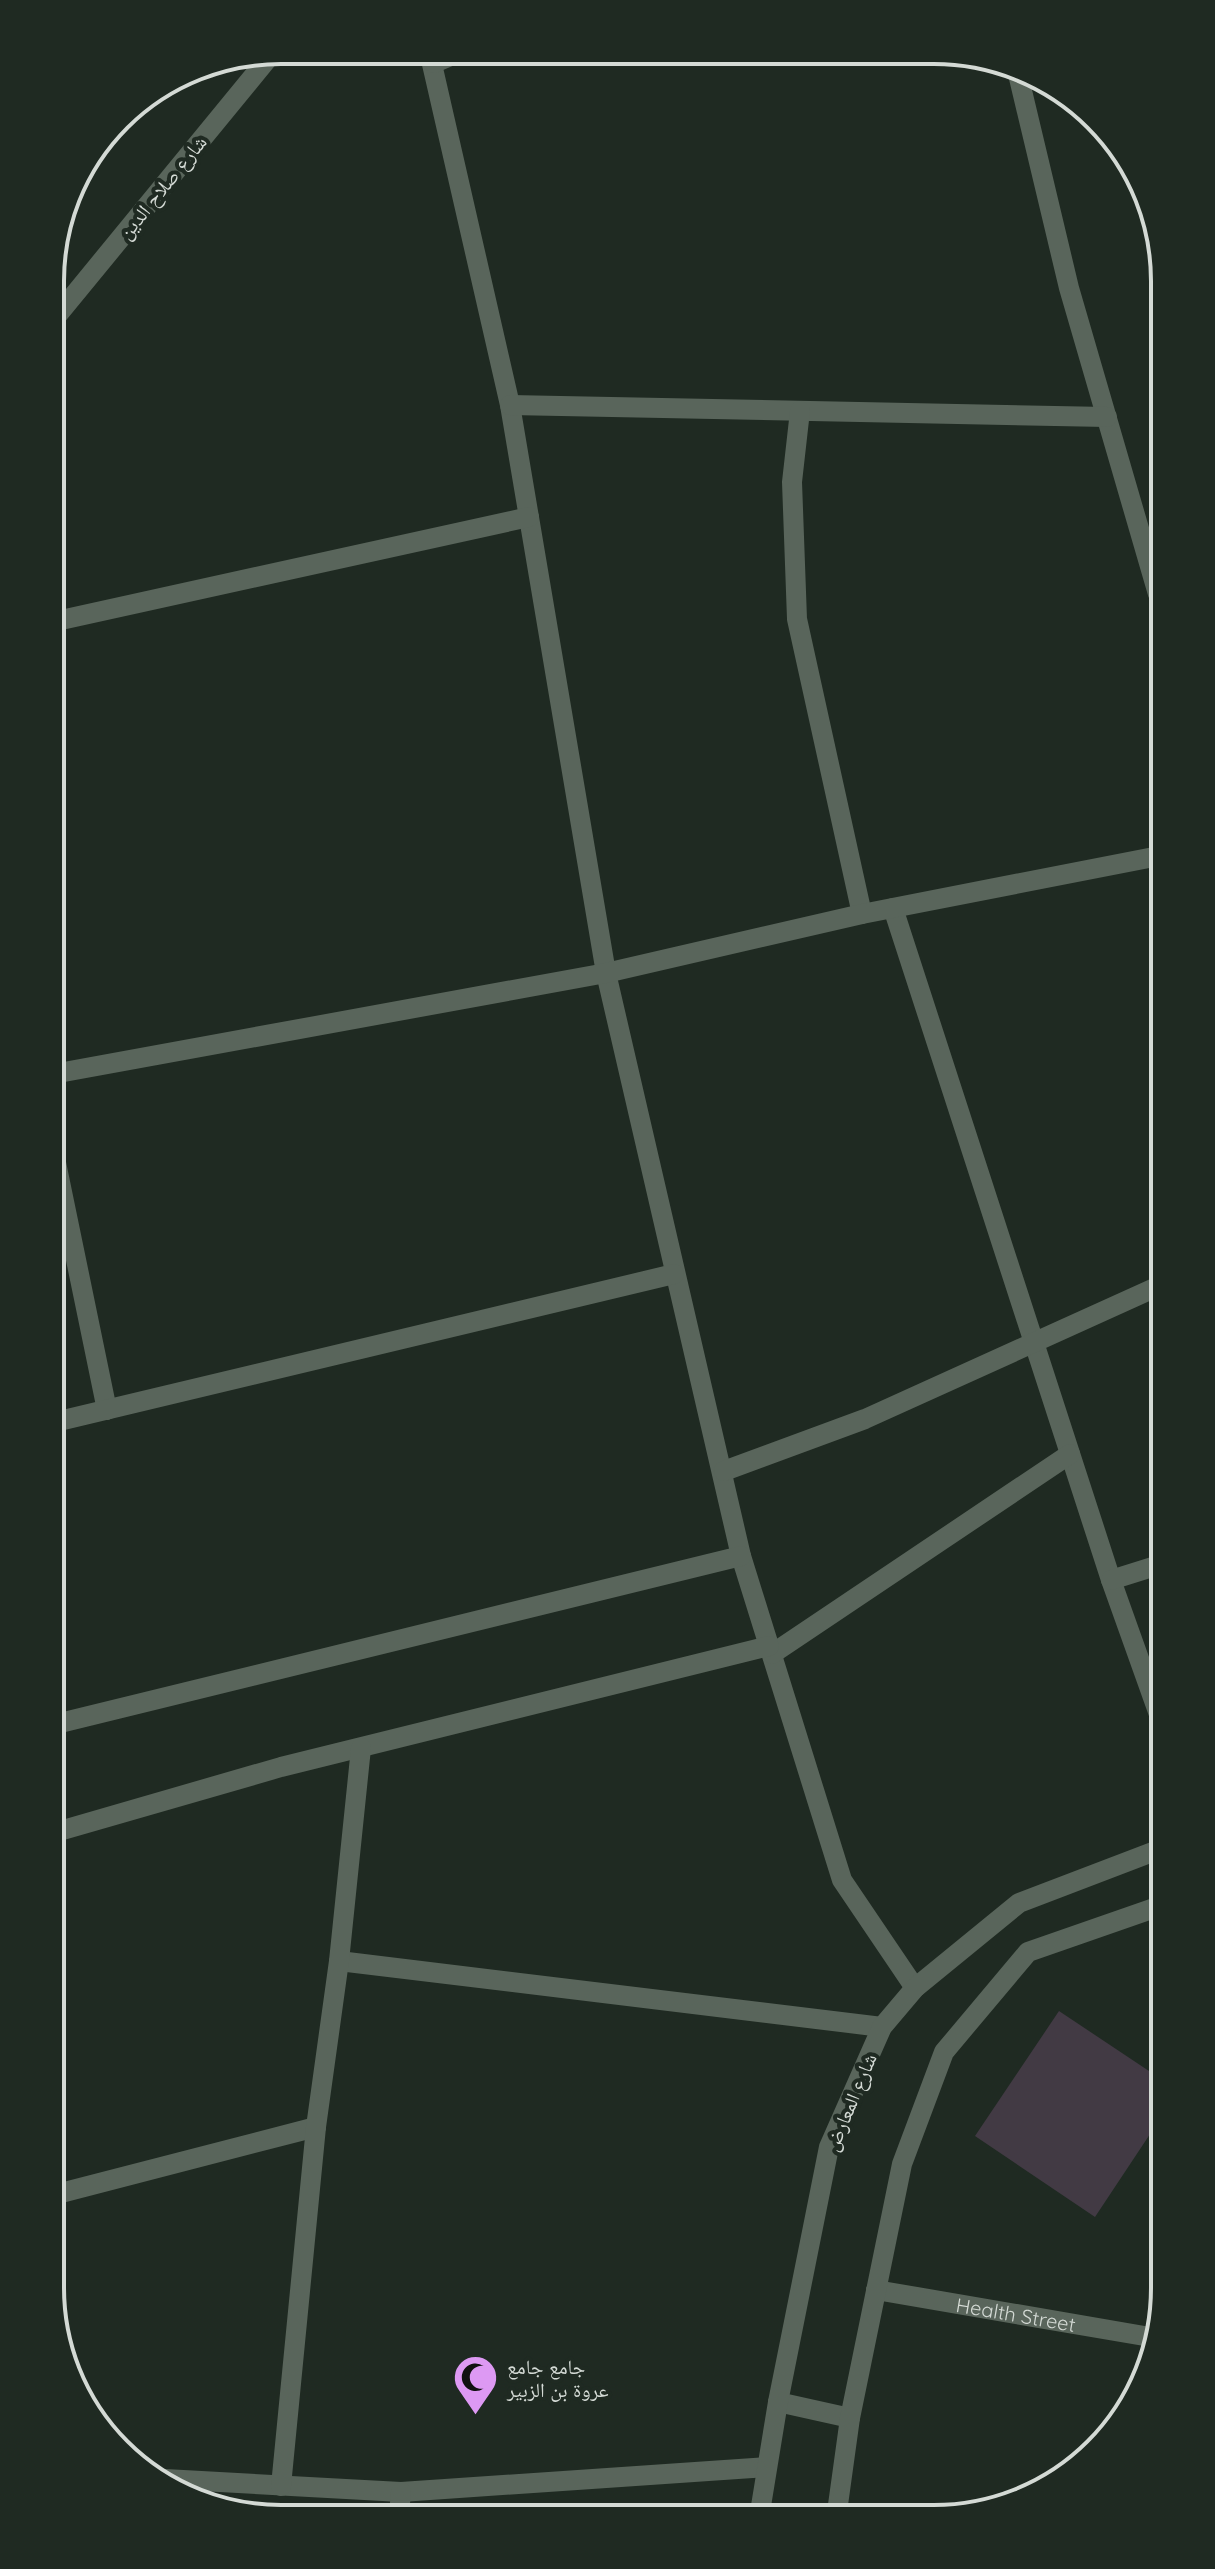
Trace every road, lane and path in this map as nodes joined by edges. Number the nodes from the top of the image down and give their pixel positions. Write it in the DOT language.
graph roads {
  1 [pos="433,64"];
  2 [pos="263,65"];
  3 [pos="1020,82"];
  4 [pos="64,307"];
  5 [pos="510,405"];
  6 [pos="800,411"];
  7 [pos="1107,417"];
  8 [pos="529,517"];
  9 [pos="1151,570"];
  10 [pos="64,619"];
  11 [pos="1151,858"];
  12 [pos="893,908"];
  13 [pos="862,914"];
  14 [pos="606,973"];
  15 [pos="64,1072"];
  16 [pos="64,1208"];
  17 [pos="674,1274"];
  18 [pos="1151,1290"];
  19 [pos="1035,1343"];
  20 [pos="107,1410"];
  21 [pos="64,1420"];
  22 [pos="1070,1454"];
  23 [pos="724,1471"];
  24 [pos="741,1556"];
  25 [pos="1151,1567"];
  26 [pos="1111,1580"];
  27 [pos="769,1645"];
  28 [pos="1151,1692"];
  29 [pos="64,1722"];
  30 [pos="361,1748"];
  31 [pos="64,1830"];
  32 [pos="1151,1853"];
  33 [pos="1151,1909"];
  34 [pos="339,1961"];
  35 [pos="915,1988"];
  36 [pos="882,2027"];
  37 [pos="316,2127"];
  38 [pos="64,2192"];
  39 [pos="876,2290"];
  40 [pos="1145,2336"];
  41 [pos="778,2402"];
  42 [pos="850,2418"];
  43 [pos="767,2467"];
  44 [pos="180,2480"];
  45 [pos="281,2486"];
  46 [pos="401,2492"];
  47 [pos="400,2505"];
  48 [pos="761,2505"];
  49 [pos="838,2505"];
  1 -- 5 [label="street"];
  2 -- 4 [label="street, شارع صلاح الدين"];
  3 -- 7 [label="street"];
  5 -- 6 [label="street"];
  5 -- 8 [label="street"];
  6 -- 7 [label="street"];
  6 -- 13 [label="street"];
  7 -- 9 [label="street"];
  8 -- 10 [label="street"];
  8 -- 14 [label="street"];
  11 -- 12 [label="street"];
  12 -- 13 [label="street"];
  12 -- 19 [label="street"];
  13 -- 14 [label="street"];
  14 -- 15 [label="street"];
  14 -- 17 [label="street"];
  16 -- 20 [label="street"];
  17 -- 20 [label="street"];
  17 -- 23 [label="street"];
  18 -- 19 [label="street"];
  19 -- 22 [label="street"];
  19 -- 23 [label="street"];
  20 -- 21 [label="street"];
  22 -- 26 [label="street"];
  22 -- 27 [label="street"];
  23 -- 24 [label="street"];
  24 -- 27 [label="street"];
  24 -- 29 [label="street"];
  25 -- 26 [label="street"];
  26 -- 28 [label="street"];
  27 -- 30 [label="street"];
  27 -- 35 [label="street"];
  30 -- 31 [label="street"];
  30 -- 34 [label="street"];
  32 -- 35 [label="street, شارع المعارض"];
  33 -- 39 [label="street"];
  34 -- 36 [label="street"];
  34 -- 37 [label="street"];
  35 -- 36 [label="street, شارع المعارض"];
  36 -- 41 [label="street, شارع المعارض"];
  37 -- 38 [label="street"];
  37 -- 45 [label="street"];
  39 -- 40 [label="street, Health Street"];
  39 -- 42 [label="street"];
  41 -- 42 [label="street"];
  41 -- 43 [label="street, شارع المعارض"];
  42 -- 49 [label="street"];
  43 -- 46 [label="street"];
  43 -- 48 [label="street, شارع المعارض"];
  44 -- 45 [label="street"];
  45 -- 46 [label="street"];
  46 -- 47 [label="street"];
}
